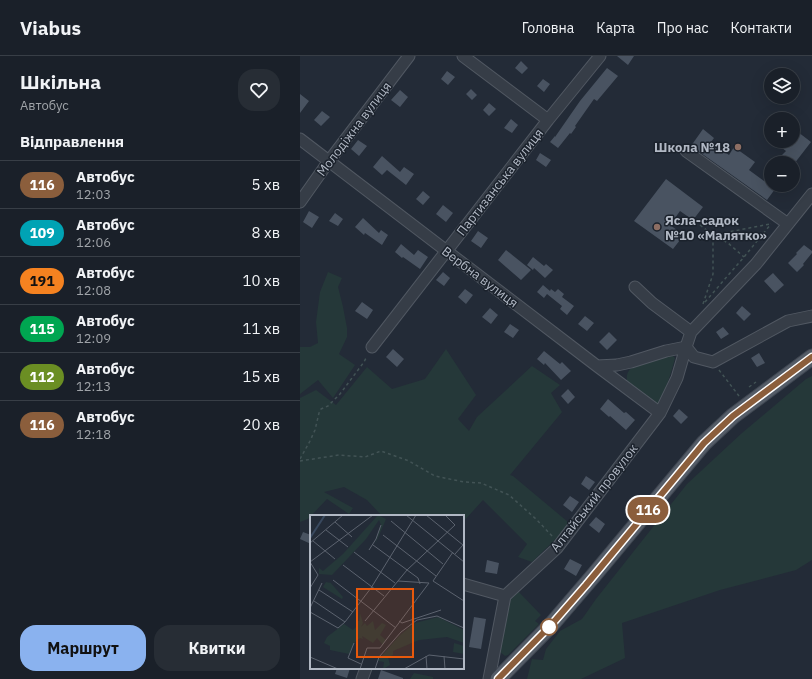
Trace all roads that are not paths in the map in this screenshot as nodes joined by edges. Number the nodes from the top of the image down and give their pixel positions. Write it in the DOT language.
graph roads {
  1 [pos="409,56"];
  2 [pos="463,56"];
  3 [pos="600,56"];
  4 [pos="548,120"];
  5 [pos="300,140"];
  6 [pos="686,151"];
  7 [pos="328,161"];
  8 [pos="812,194"];
  9 [pos="300,202"];
  10 [pos="788,224"];
  11 [pos="447,252"];
  12 [pos="635,287"];
  13 [pos="812,316"];
  14 [pos="691,332"];
  15 [pos="372,347"];
  16 [pos="686,347"];
  17 [pos="812,357"];
  18 [pos="597,366"];
  19 [pos="660,413"];
  20 [pos="464,584"];
  21 [pos="505,596"];
  22 [pos="366,669"];
  23 [pos="362,679"];
  24 [pos="489,679"];
  25 [pos="498,679"];
  1 -- 7 [label="street, Молодіжна вулиця"];
  2 -- 4 [label="street"];
  3 -- 4 [label="street, Партизанська вулиця"];
  4 -- 11 [label="street, Партизанська вулиця"];
  5 -- 7 [label="street, Вербна вулиця"];
  6 -- 10 [label="street"];
  7 -- 9 [label="street, Молодіжна вулиця"];
  7 -- 11 [label="street, Вербна вулиця"];
  8 -- 10 [label="street"];
  10 -- 14 [label="street"];
  11 -- 15 [label="street, Партизанська вулиця"];
  11 -- 18 [label="street, Вербна вулиця"];
  12 -- 14 [label="street"];
  13 -- 16 [label="street"];
  14 -- 16 [label="street, Алтайський провулок"];
  16 -- 18 [label="street"];
  16 -- 19 [label="street, Алтайський провулок"];
  17 -- 25 [label="main road"];
  18 -- 19 [label="street, Вербна вулиця"];
  19 -- 21 [label="street, Алтайський провулок"];
  20 -- 21 [label="street"];
  21 -- 24 [label="street"];
  22 -- 23 [label="street"];
}
